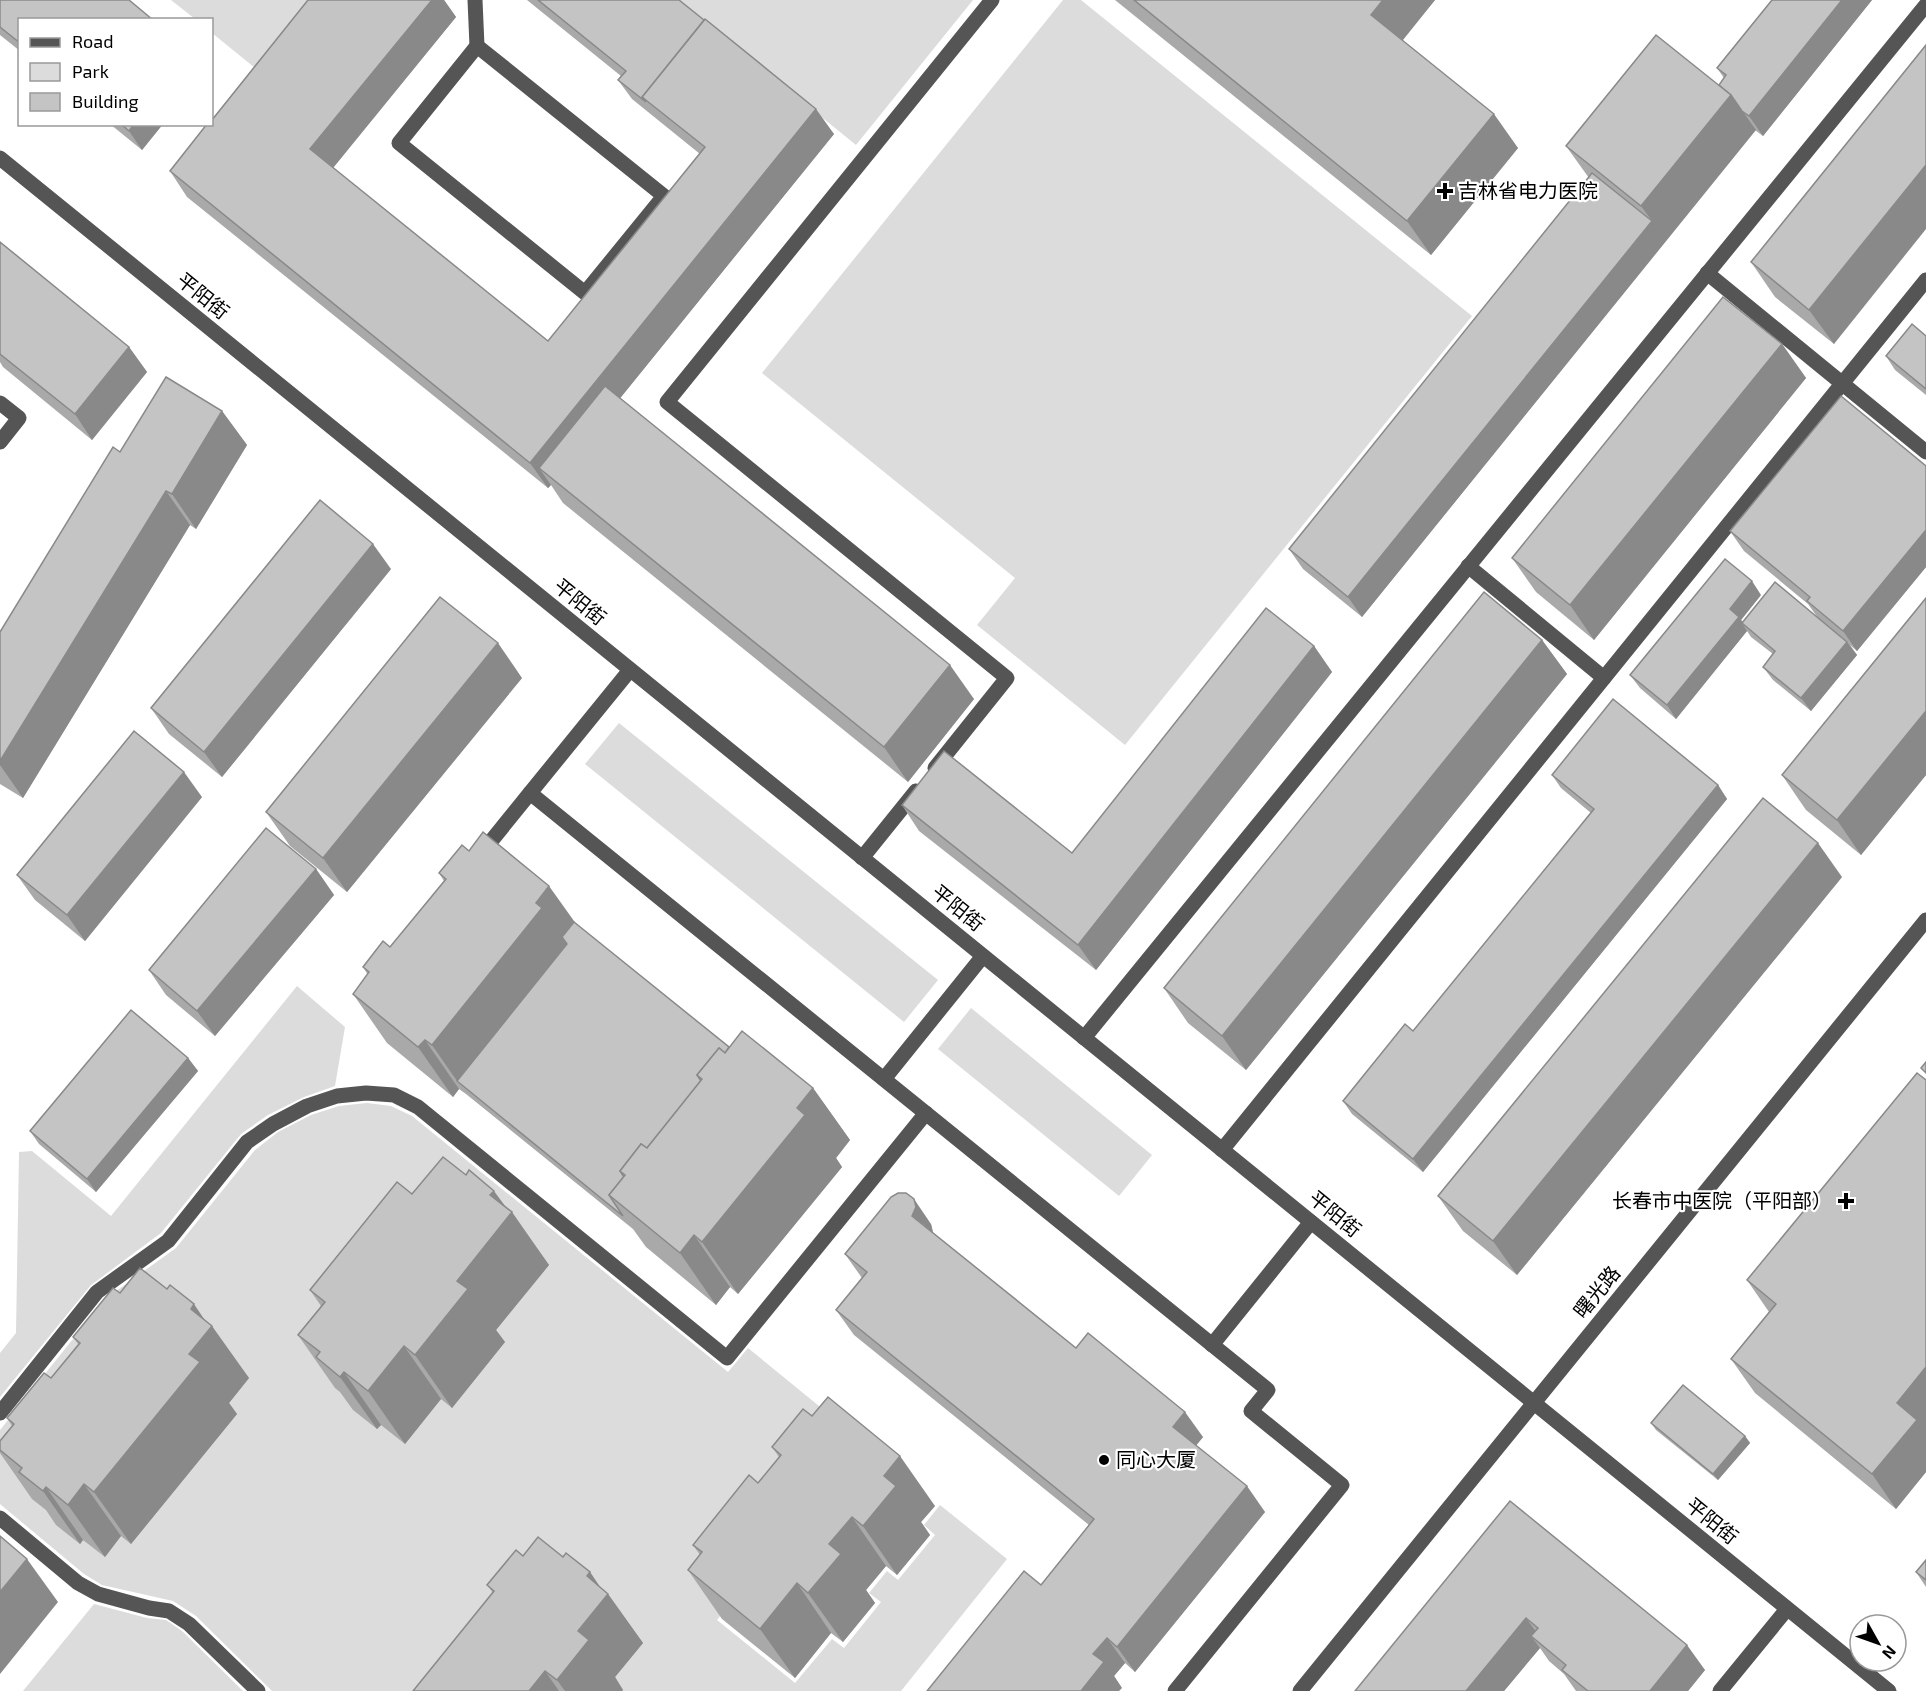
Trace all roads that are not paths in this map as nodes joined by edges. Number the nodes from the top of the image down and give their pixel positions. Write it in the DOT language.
graph roads {
  1 [pos="475,0"];
  2 [pos="992,0"];
  3 [pos="1926,5"];
  4 [pos="477,46"];
  5 [pos="0,158"];
  6 [pos="1707,273"];
  7 [pos="1926,280"];
  8 [pos="1842,383"];
  9 [pos="0,402"];
  10 [pos="0,442"];
  11 [pos="1926,452"];
  12 [pos="1468,566"];
  13 [pos="630,670"];
  14 [pos="1604,678"];
  15 [pos="530,793"];
  16 [pos="862,858"];
  17 [pos="472,864"];
  18 [pos="1926,920"];
  19 [pos="983,956"];
  20 [pos="1083,1038"];
  21 [pos="884,1079"];
  22 [pos="926,1113"];
  23 [pos="1222,1150"];
  24 [pos="1311,1222"];
  25 [pos="1212,1345"];
  26 [pos="1534,1403"];
  27 [pos="0,1413"];
  28 [pos="0,1518"];
  29 [pos="1787,1609"];
  30 [pos="258,1691"];
  31 [pos="1175,1691"];
  32 [pos="1300,1691"];
  33 [pos="1720,1691"];
  34 [pos="1889,1691"];
  1 -- 4 [label="street"];
  2 -- 16 [label="street"];
  3 -- 6 [label="street"];
  4 -- 4 [label="street"];
  5 -- 13 [label="street, 平阳街"];
  6 -- 8 [label="street"];
  6 -- 12 [label="street"];
  7 -- 8 [label="street"];
  8 -- 11 [label="street"];
  8 -- 14 [label="street"];
  9 -- 10 [label="street"];
  12 -- 14 [label="street"];
  12 -- 20 [label="street"];
  13 -- 15 [label="street"];
  13 -- 16 [label="street, 平阳街"];
  14 -- 23 [label="street"];
  15 -- 17 [label="street"];
  15 -- 21 [label="street"];
  16 -- 19 [label="street, 平阳街"];
  18 -- 26 [label="street, 曙光路"];
  19 -- 20 [label="street, 平阳街"];
  19 -- 21 [label="street"];
  20 -- 23 [label="street, 平阳街"];
  21 -- 22 [label="street"];
  22 -- 25 [label="street"];
  22 -- 27 [label="street"];
  23 -- 24 [label="street, 平阳街"];
  24 -- 25 [label="street"];
  24 -- 26 [label="street, 平阳街"];
  25 -- 31 [label="street"];
  26 -- 29 [label="street, 平阳街"];
  26 -- 32 [label="street, 曙光路"];
  28 -- 30 [label="street"];
  29 -- 33 [label="street"];
  29 -- 34 [label="street, 平阳街"];
}
